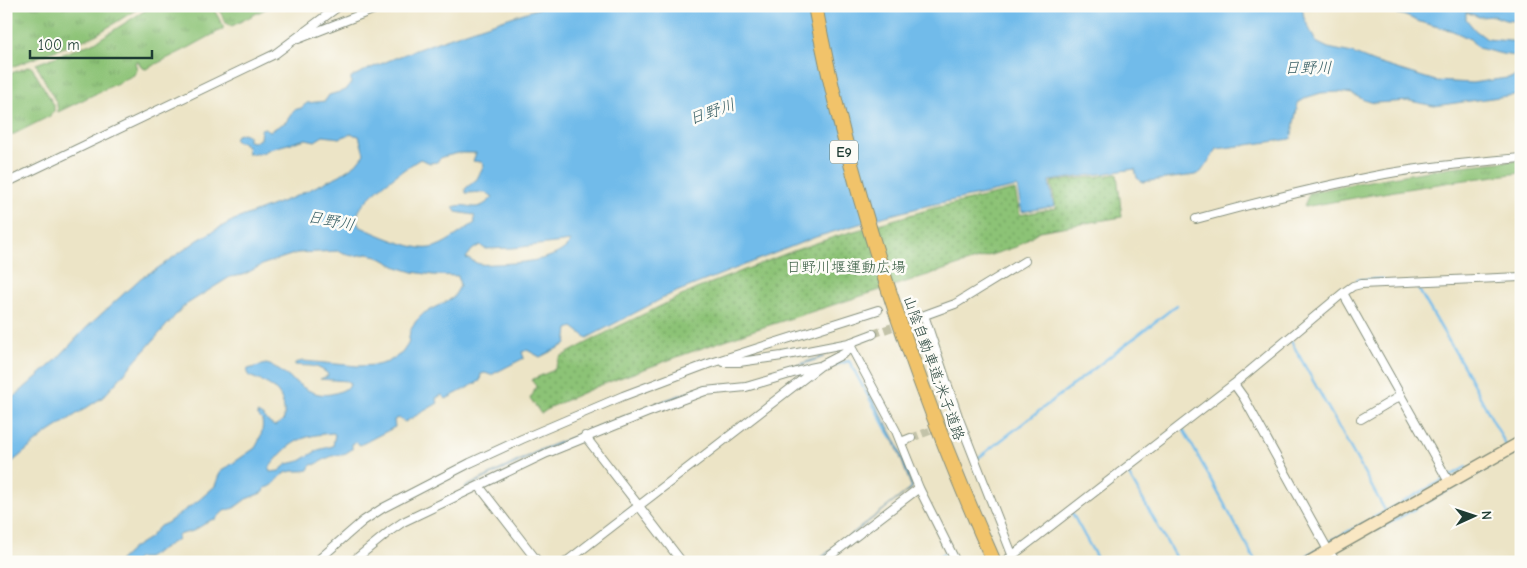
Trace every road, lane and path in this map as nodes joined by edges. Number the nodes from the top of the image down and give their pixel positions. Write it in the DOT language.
graph roads {
  1 [pos="339,6"];
  2 [pos="810,6"];
  3 [pos="815,6"];
  4 [pos="375,9"];
  5 [pos="290,42"];
  6 [pos="1521,158"];
  7 [pos="6,183"];
  8 [pos="1196,219"];
  9 [pos="1025,261"];
  10 [pos="1521,277"];
  11 [pos="1343,293"];
  12 [pos="888,296"];
  13 [pos="878,310"];
  14 [pos="924,316"];
  15 [pos="911,320"];
  16 [pos="872,334"];
  17 [pos="849,343"];
  18 [pos="715,362"];
  19 [pos="820,366"];
  20 [pos="1234,384"];
  21 [pos="1400,396"];
  22 [pos="959,419"];
  23 [pos="1361,419"];
  24 [pos="951,423"];
  25 [pos="585,436"];
  26 [pos="911,438"];
  27 [pos="901,442"];
  28 [pos="1521,442"];
  29 [pos="1449,482"];
  30 [pos="479,486"];
  31 [pos="918,488"];
  32 [pos="638,506"];
  33 [pos="1328,550"];
  34 [pos="1012,555"];
  35 [pos="357,560"];
  36 [pos="316,562"];
  37 [pos="538,562"];
  38 [pos="566,562"];
  39 [pos="682,562"];
  40 [pos="822,562"];
  41 [pos="956,562"];
  42 [pos="984,562"];
  43 [pos="994,562"];
  44 [pos="1004,562"];
  45 [pos="1309,562"];
  46 [pos="1336,562"];
  1 -- 5 [label="street"];
  2 -- 12 [label="highway, 山陰自動車道;米子道路 / E9"];
  3 -- 12 [label="highway, 山陰自動車道;米子道路 / E9"];
  4 -- 5 [label="street"];
  5 -- 7 [label="street"];
  6 -- 8 [label="street"];
  9 -- 14 [label="street"];
  10 -- 11 [label="street"];
  11 -- 20 [label="street"];
  11 -- 21 [label="street"];
  12 -- 42 [label="highway, 山陰自動車道;米子道路 / E9"];
  12 -- 43 [label="highway, 山陰自動車道;米子道路 / E9"];
  13 -- 18 [label="street"];
  14 -- 15 [label="street"];
  14 -- 22 [label="street"];
  16 -- 17 [label="street"];
  17 -- 18 [label="street"];
  17 -- 19 [label="street"];
  17 -- 27 [label="street"];
  18 -- 36 [label="street"];
  19 -- 25 [label="street"];
  19 -- 32 [label="street"];
  20 -- 33 [label="street"];
  20 -- 34 [label="street"];
  21 -- 23 [label="street"];
  21 -- 29 [label="street"];
  22 -- 24 [label="street"];
  22 -- 34 [label="street"];
  25 -- 30 [label="street"];
  25 -- 32 [label="street"];
  26 -- 27 [label="street"];
  27 -- 31 [label="street"];
  28 -- 29 [label="street"];
  29 -- 33 [label="street"];
  30 -- 35 [label="street"];
  30 -- 37 [label="street"];
  31 -- 40 [label="street"];
  31 -- 41 [label="street"];
  32 -- 38 [label="street"];
  32 -- 39 [label="street"];
  33 -- 45 [label="street"];
  33 -- 46 [label="street"];
  34 -- 44 [label="street"];
}
